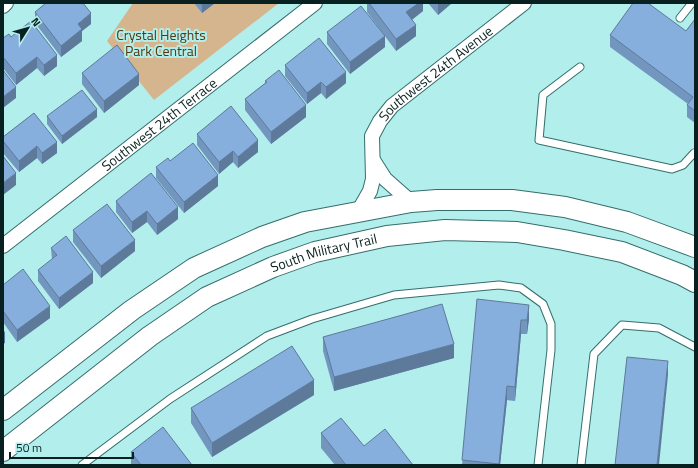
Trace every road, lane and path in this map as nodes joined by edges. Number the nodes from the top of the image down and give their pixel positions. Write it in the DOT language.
graph roads {
  1 [pos="6,3"];
  2 [pos="315,3"];
  3 [pos="524,3"];
  4 [pos="692,3"];
  5 [pos="3,6"];
  6 [pos="680,18"];
  7 [pos="580,67"];
  8 [pos="694,153"];
  9 [pos="372,159"];
  10 [pos="411,202"];
  11 [pos="358,212"];
  12 [pos="3,246"];
  13 [pos="695,247"];
  14 [pos="695,282"];
  15 [pos="695,347"];
  16 [pos="3,410"];
  17 [pos="3,451"];
  18 [pos="85,464"];
  19 [pos="538,465"];
  20 [pos="581,465"];
  1 -- 5 [label="street"];
  2 -- 12 [label="street, Southwest 24th Terrace"];
  3 -- 9 [label="street, Southwest 24th Avenue"];
  4 -- 6 [label="lane"];
  7 -- 8 [label="lane"];
  9 -- 10 [label="street"];
  9 -- 11 [label="street, Southwest 24th Avenue"];
  10 -- 11 [label="street"];
  10 -- 13 [label="street"];
  11 -- 16 [label="street"];
  14 -- 17 [label="street, South Military Trail"];
  15 -- 20 [label="lane"];
  18 -- 19 [label="lane"];
}
